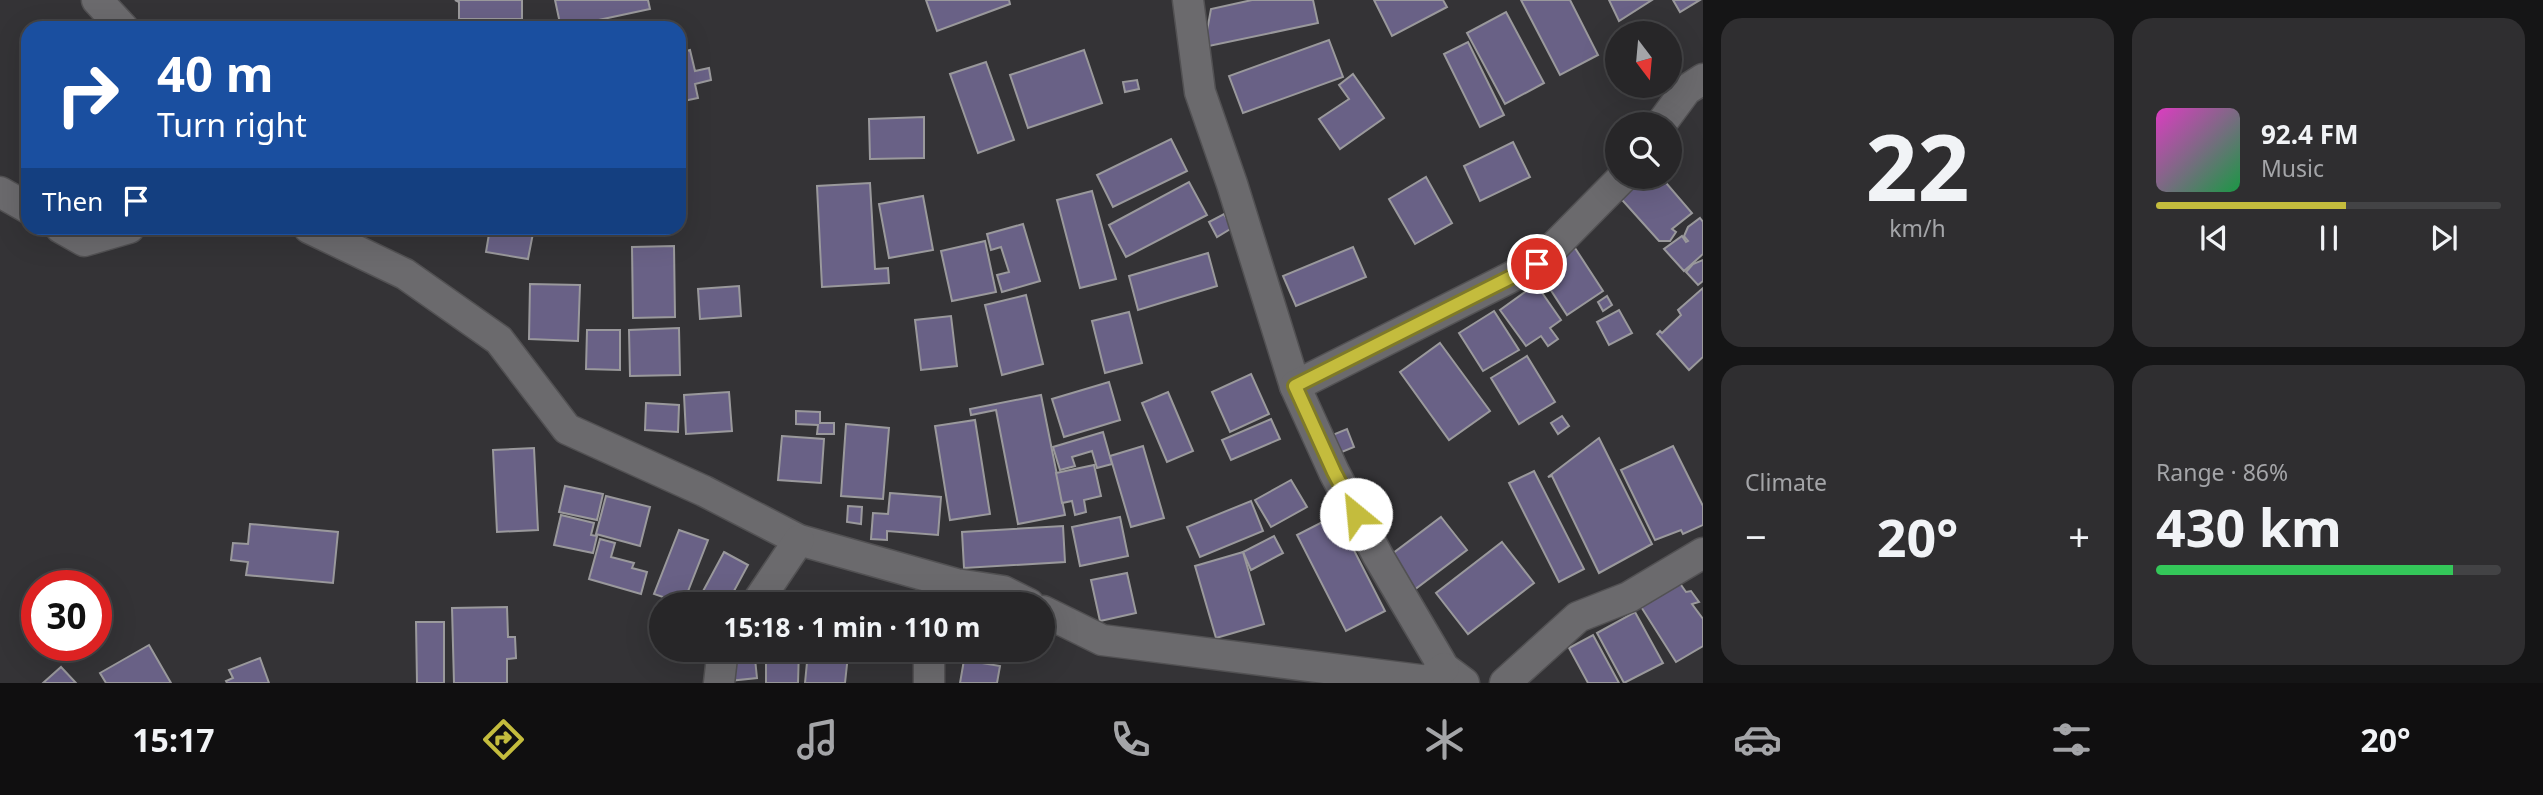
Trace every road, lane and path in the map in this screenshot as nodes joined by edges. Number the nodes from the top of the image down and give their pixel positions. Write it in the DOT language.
graph roads {
  1 [pos="97,0"];
  2 [pos="1188,0"];
  3 [pos="116,21"];
  4 [pos="1703,79"];
  5 [pos="1670,112"];
  6 [pos="1611,189"];
  7 [pos="0,192"];
  8 [pos="21,204"];
  9 [pos="73,235"];
  10 [pos="105,235"];
  11 [pos="324,235"];
  12 [pos="1295,386"];
  13 [pos="799,540"];
  14 [pos="1703,553"];
  15 [pos="929,590"];
  16 [pos="764,592"];
  17 [pos="1005,592"];
  18 [pos="1055,617"];
  19 [pos="721,662"];
  20 [pos="929,662"];
  21 [pos="1454,676"];
  22 [pos="719,683"];
  23 [pos="929,683"];
  24 [pos="1505,683"];
  1 -- 3 [label="street"];
  2 -- 12 [label="street"];
  4 -- 5 [label="street"];
  6 -- 12 [label="street"];
  7 -- 8 [label="street"];
  9 -- 10 [label="street"];
  11 -- 13 [label="street"];
  12 -- 21 [label="street"];
  13 -- 15 [label="street"];
  13 -- 16 [label="street"];
  14 -- 24 [label="street"];
  15 -- 17 [label="street"];
  18 -- 21 [label="street"];
  19 -- 22 [label="street"];
  20 -- 23 [label="street"];
}
